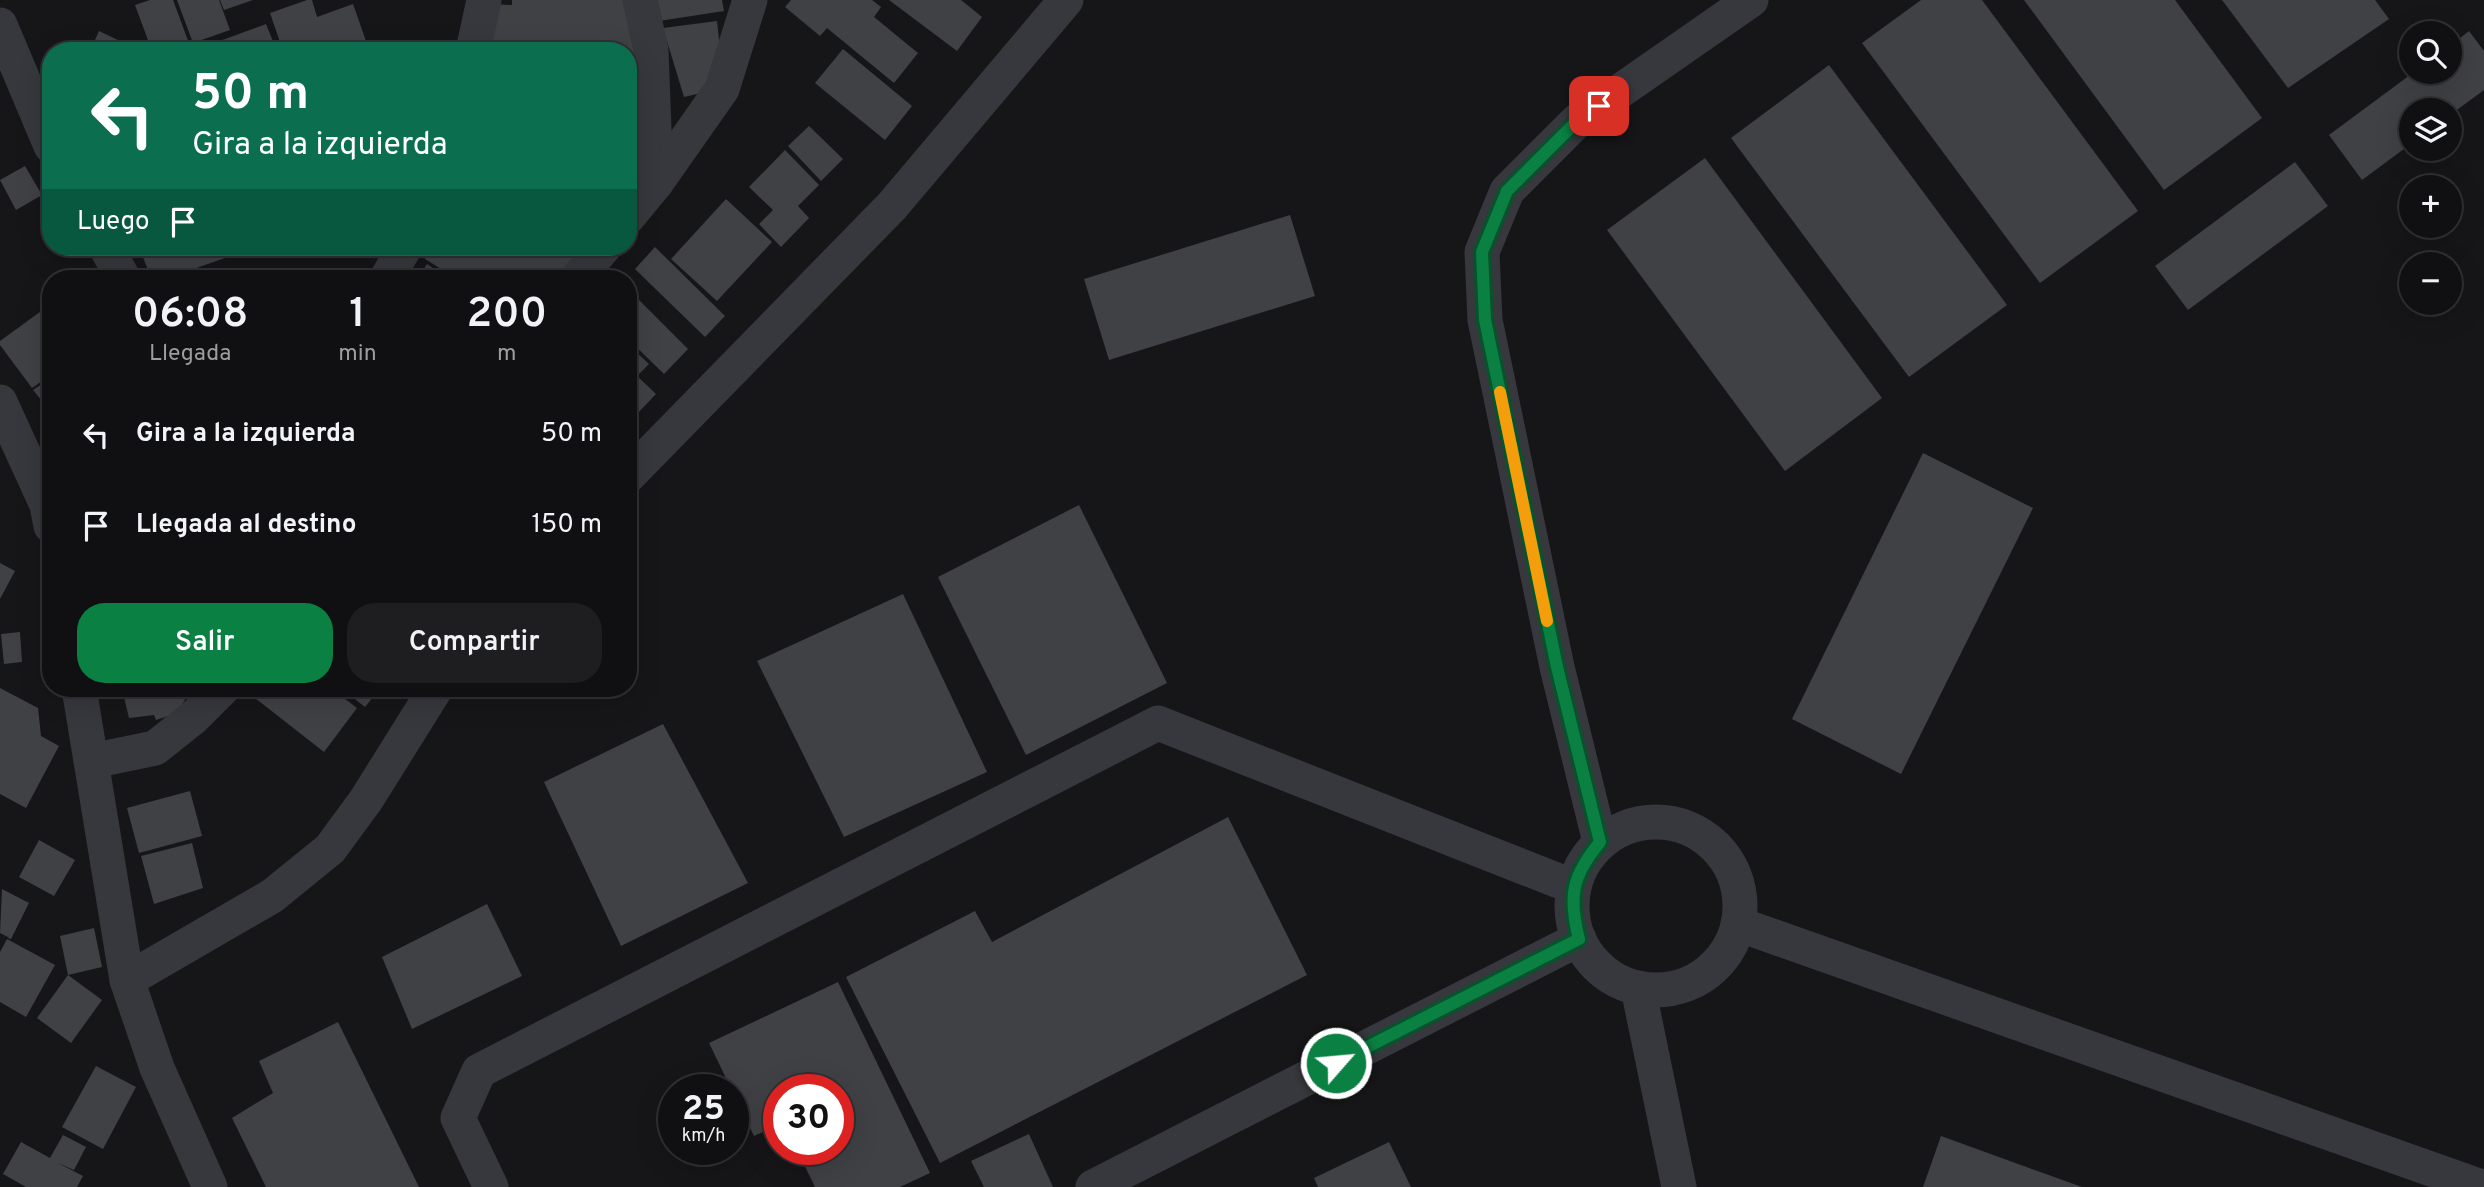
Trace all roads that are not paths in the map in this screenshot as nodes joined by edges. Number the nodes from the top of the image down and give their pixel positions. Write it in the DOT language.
graph roads {
  1 [pos="5,0"];
  2 [pos="484,0"];
  3 [pos="640,0"];
  4 [pos="750,0"];
  5 [pos="1066,0"];
  6 [pos="1751,0"];
  7 [pos="0,2"];
  8 [pos="0,25"];
  9 [pos="475,42"];
  10 [pos="42,125"];
  11 [pos="656,183"];
  12 [pos="637,206"];
  13 [pos="596,256"];
  14 [pos="585,270"];
  15 [pos="0,402"];
  16 [pos="637,468"];
  17 [pos="42,494"];
  18 [pos="81,697"];
  19 [pos="214,697"];
  20 [pos="430,697"];
  21 [pos="92,761"];
  22 [pos="1600,842"];
  23 [pos="1574,887"];
  24 [pos="1738,924"];
  25 [pos="1579,939"];
  26 [pos="127,980"];
  27 [pos="1638,988"];
  28 [pos="210,1187"];
  29 [pos="491,1187"];
  30 [pos="1093,1187"];
  31 [pos="1679,1187"];
  32 [pos="2482,1187"];
  1 -- 7 [label="street"];
  2 -- 9 [label="street"];
  3 -- 11 [label="street"];
  4 -- 11 [label="street"];
  5 -- 16 [label="street"];
  6 -- 22 [label="street"];
  8 -- 10 [label="street"];
  11 -- 12 [label="street"];
  13 -- 14 [label="street"];
  15 -- 17 [label="street"];
  18 -- 21 [label="street"];
  19 -- 21 [label="street"];
  20 -- 26 [label="street"];
  21 -- 26 [label="street"];
  22 -- 23 [label="street"];
  22 -- 24 [label="street"];
  23 -- 25 [label="street"];
  23 -- 29 [label="street"];
  24 -- 27 [label="street"];
  24 -- 32 [label="street"];
  25 -- 27 [label="street"];
  25 -- 30 [label="street"];
  26 -- 28 [label="street"];
  27 -- 31 [label="street"];
}
